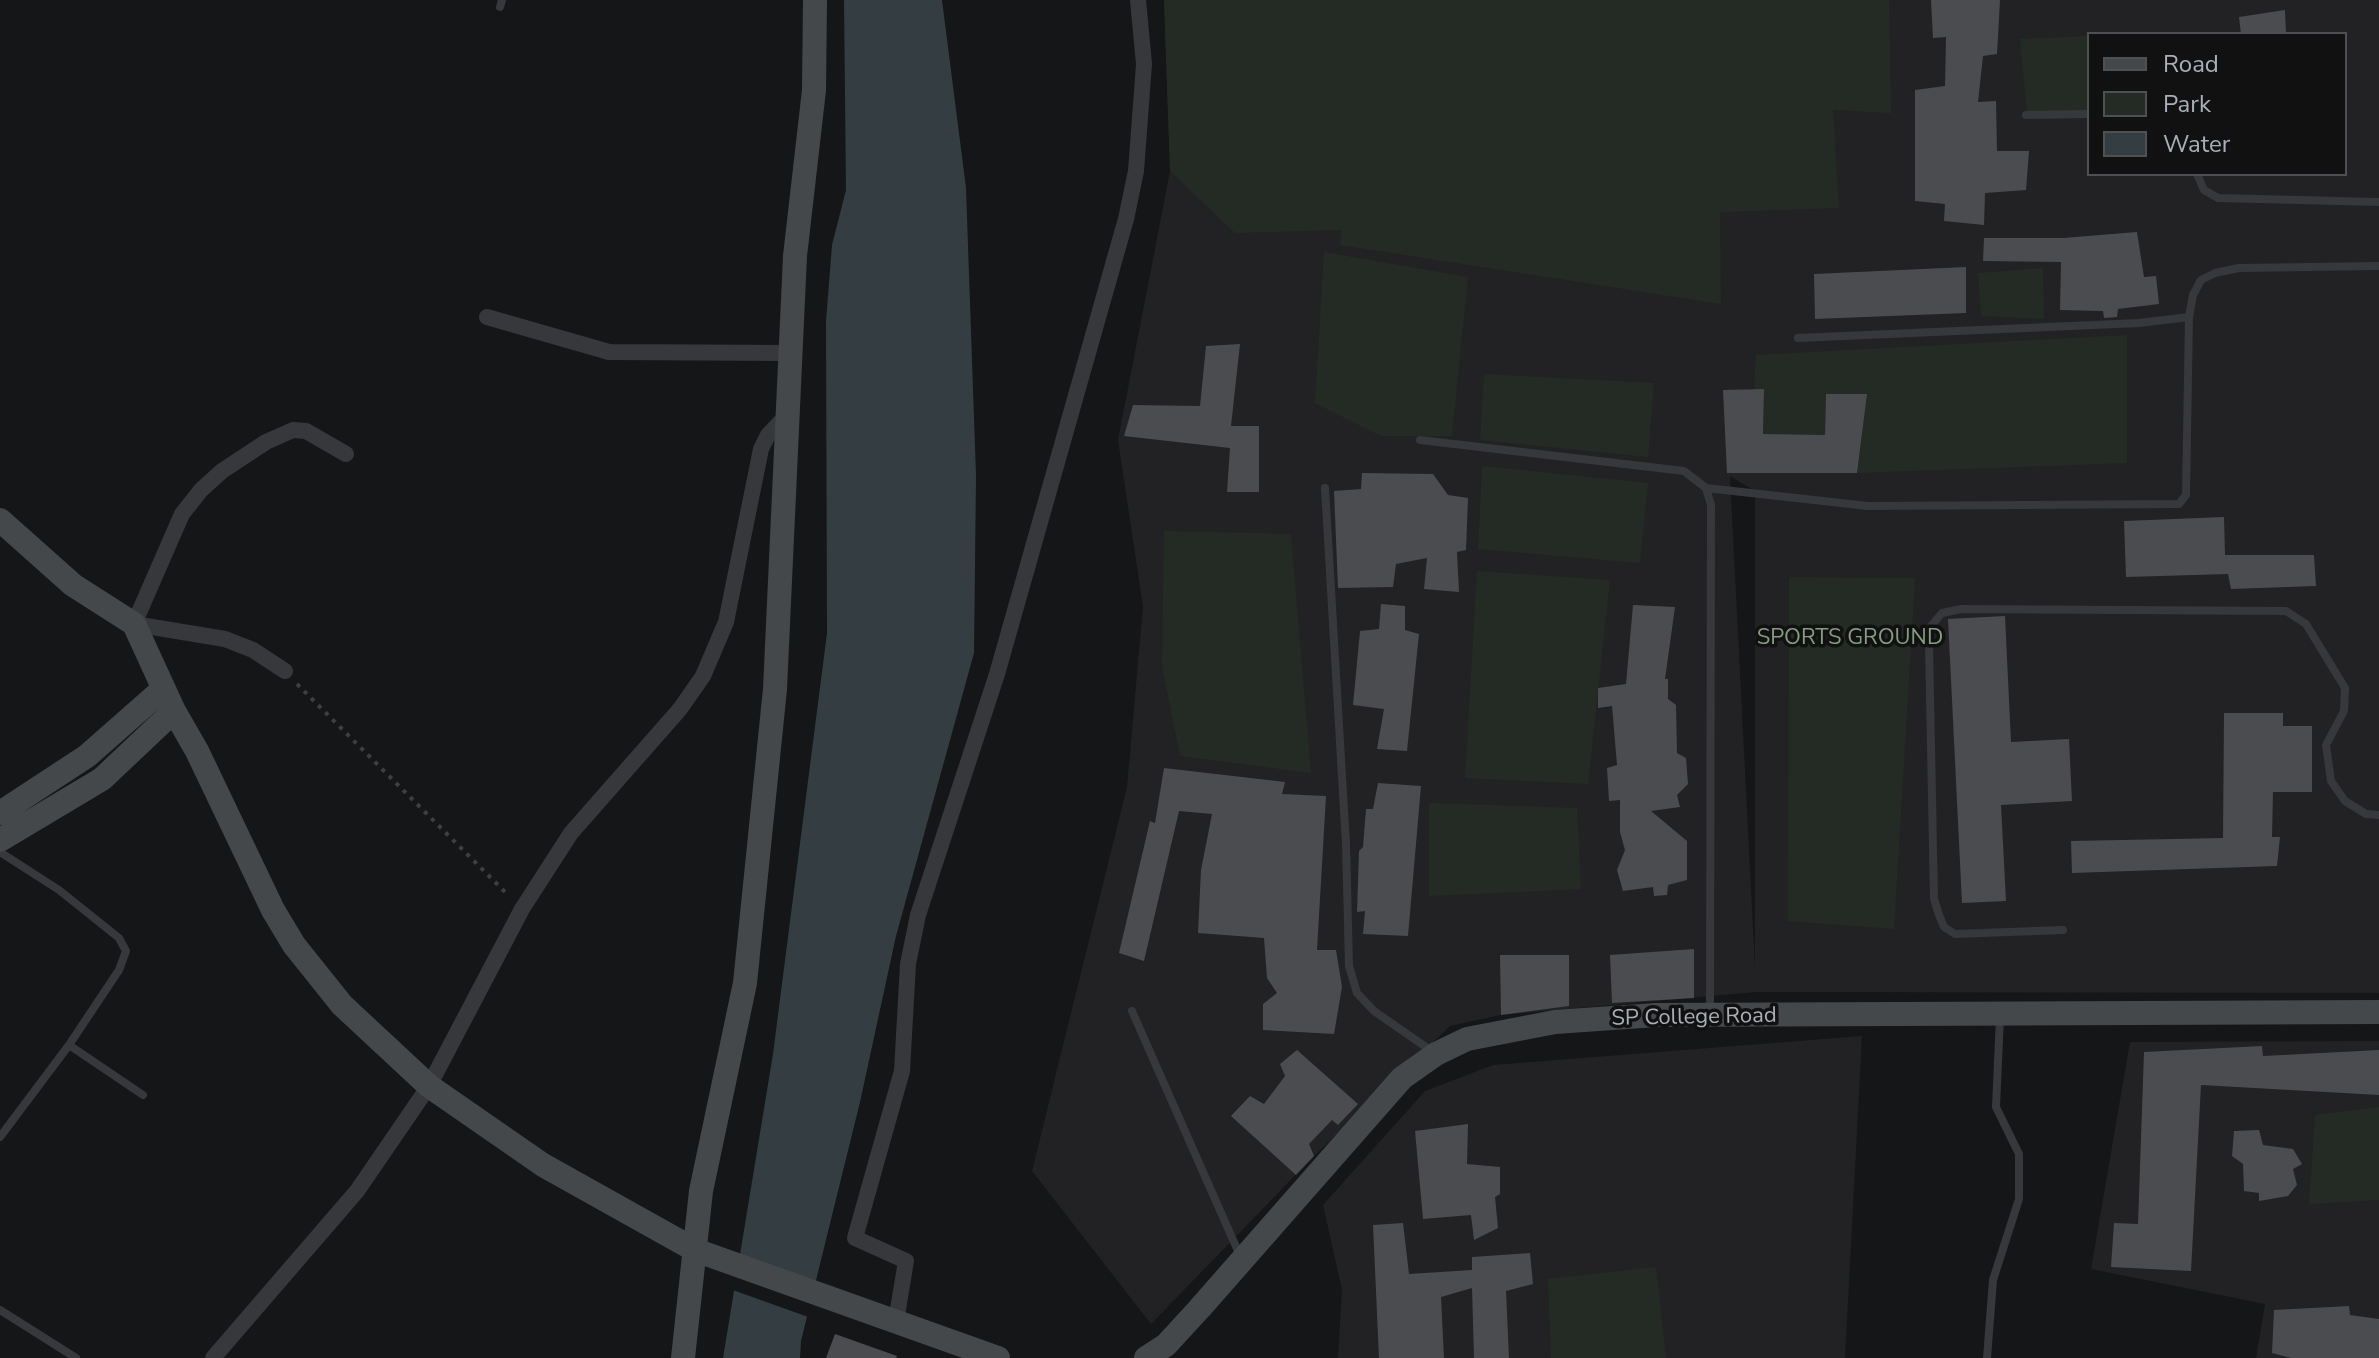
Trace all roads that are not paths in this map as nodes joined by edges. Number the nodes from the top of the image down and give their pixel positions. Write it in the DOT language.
graph roads {
  1 [pos="815,0"];
  2 [pos="1138,0"];
  3 [pos="2087,114"];
  4 [pos="2026,115"];
  5 [pos="2198,176"];
  6 [pos="2379,202"];
  7 [pos="2379,266"];
  8 [pos="487,317"];
  9 [pos="2189,317"];
  10 [pos="1798,338"];
  11 [pos="790,353"];
  12 [pos="790,412"];
  13 [pos="1420,440"];
  14 [pos="346,454"];
  15 [pos="1325,488"];
  16 [pos="1706,488"];
  17 [pos="0,520"];
  18 [pos="134,624"];
  19 [pos="285,671"];
  20 [pos="162,690"];
  21 [pos="174,711"];
  22 [pos="0,813"];
  23 [pos="2379,815"];
  24 [pos="0,840"];
  25 [pos="0,852"];
  26 [pos="2063,930"];
  27 [pos="1132,1011"];
  28 [pos="2379,1012"];
  29 [pos="2000,1015"];
  30 [pos="1710,1016"];
  31 [pos="69,1045"];
  32 [pos="1436,1054"];
  33 [pos="429,1086"];
  34 [pos="143,1095"];
  35 [pos="0,1137"];
  36 [pos="707,1254"];
  37 [pos="1242,1259"];
  38 [pos="0,1310"];
  39 [pos="896,1321"];
  40 [pos="991,1357"];
  41 [pos="76,1358"];
  42 [pos="213,1358"];
  43 [pos="683,1358"];
  44 [pos="1146,1358"];
  45 [pos="1987,1358"];
  1 -- 11 [label="street"];
  2 -- 39 [label="street"];
  3 -- 4 [label="lane"];
  5 -- 6 [label="lane"];
  7 -- 9 [label="lane"];
  8 -- 11 [label="street"];
  9 -- 10 [label="lane"];
  9 -- 16 [label="lane"];
  11 -- 12 [label="street"];
  12 -- 33 [label="street"];
  12 -- 36 [label="street"];
  13 -- 16 [label="lane"];
  14 -- 18 [label="street"];
  15 -- 32 [label="lane"];
  16 -- 30 [label="lane"];
  17 -- 18 [label="street"];
  18 -- 19 [label="street"];
  18 -- 20 [label="street"];
  20 -- 21 [label="street"];
  20 -- 22 [label="street"];
  21 -- 24 [label="street"];
  21 -- 33 [label="street"];
  23 -- 26 [label="lane"];
  25 -- 31 [label="lane"];
  27 -- 37 [label="lane"];
  28 -- 29 [label="street, SP College Road"];
  29 -- 30 [label="street, SP College Road"];
  29 -- 45 [label="lane"];
  30 -- 32 [label="street, SP College Road"];
  31 -- 34 [label="lane"];
  31 -- 35 [label="lane"];
  32 -- 37 [label="street, SP College Road"];
  33 -- 36 [label="street"];
  33 -- 42 [label="street"];
  36 -- 39 [label="street"];
  36 -- 43 [label="street"];
  37 -- 44 [label="street, SP College Road"];
  38 -- 41 [label="lane"];
  39 -- 40 [label="street"];
}
